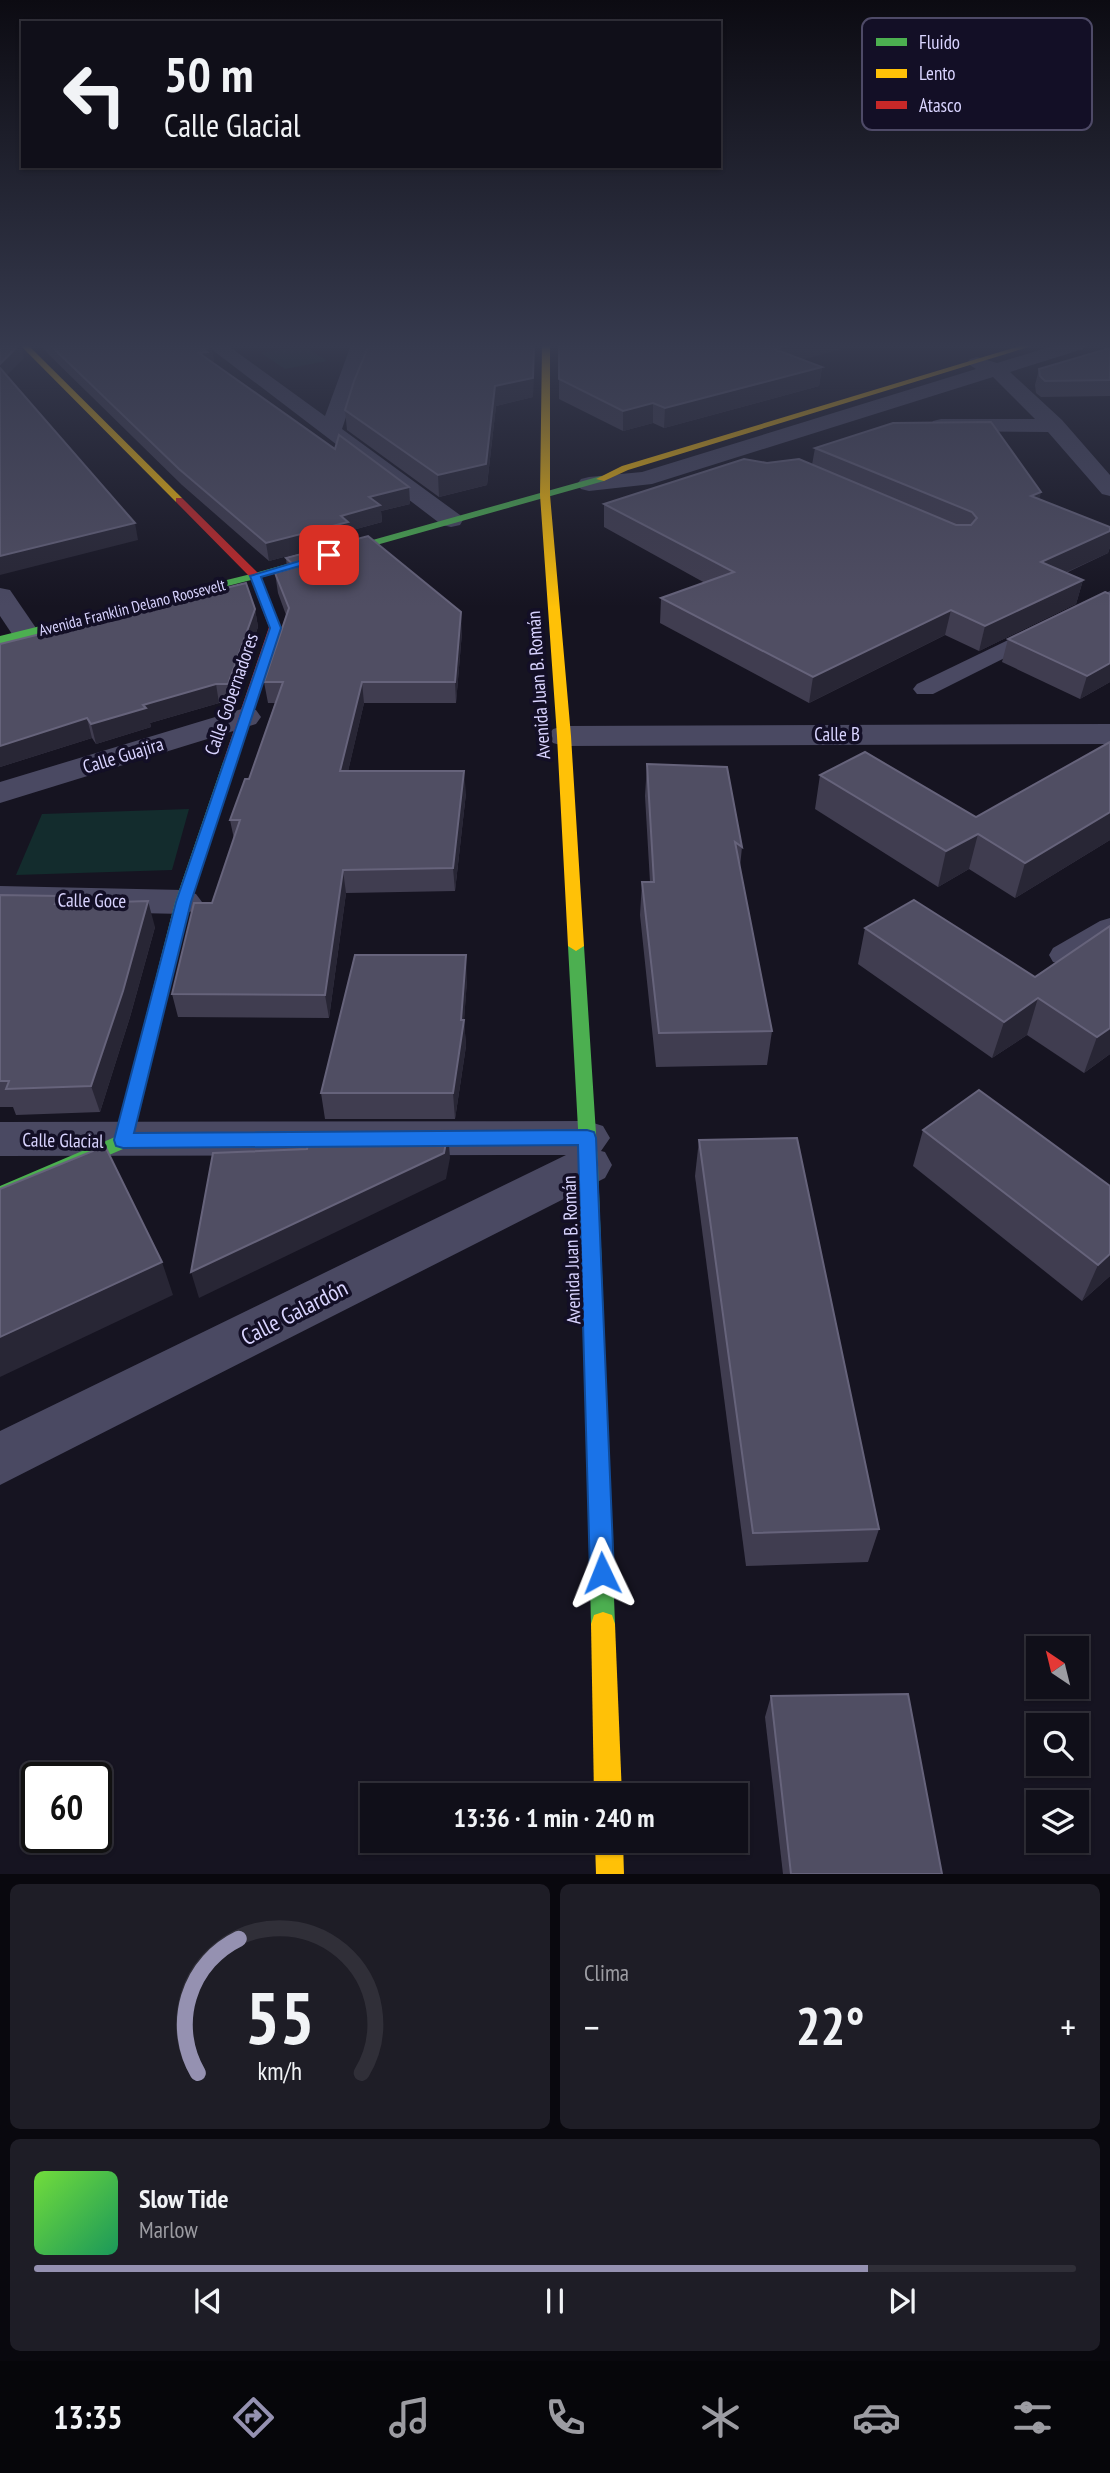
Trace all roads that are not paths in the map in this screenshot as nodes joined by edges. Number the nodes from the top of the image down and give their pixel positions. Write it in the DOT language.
graph roads {
  1 [pos="111,432"];
  2 [pos="336,432"];
  3 [pos="545,432"];
  4 [pos="742,432"];
  5 [pos="796,432"];
  6 [pos="1061,432"];
  7 [pos="705,460"];
  8 [pos="736,472"];
  9 [pos="589,484"];
  10 [pos="1110,489"];
  11 [pos="545,495"];
  12 [pos="451,520"];
  13 [pos="255,576"];
  14 [pos="0,596"];
  15 [pos="1110,597"];
  16 [pos="13,637"];
  17 [pos="925,689"];
  18 [pos="245,717"];
  19 [pos="1110,734"];
  20 [pos="564,736"];
  21 [pos="0,793"];
  22 [pos="0,898"];
  23 [pos="183,902"];
  24 [pos="1110,928"];
  25 [pos="1064,955"];
  26 [pos="0,1139"];
  27 [pos="123,1140"];
  28 [pos="588,1151"];
  29 [pos="0,1194"];
  30 [pos="0,1459"];
  31 [pos="608,1783"];
  32 [pos="610,1853"];
  33 [pos="610,1874"];
  1 -- 13 [label="street, Calle Gobernadores"];
  2 -- 12 [label="street"];
  3 -- 11 [label="street, Avenida Juan B. Román"];
  4 -- 9 [label="street, Avenida Franklin Delano Roosevelt"];
  5 -- 7 [label="street, Avenida Franklin Delano Roosevelt"];
  6 -- 10 [label="street"];
  7 -- 8 [label="lane"];
  7 -- 9 [label="street, Avenida Franklin Delano Roosevelt"];
  9 -- 11 [label="street, Avenida Franklin Delano Roosevelt"];
  11 -- 12 [label="street, Avenida Franklin Delano Roosevelt"];
  11 -- 20 [label="street, Avenida Juan B. Román"];
  12 -- 13 [label="street, Avenida Franklin Delano Roosevelt"];
  13 -- 16 [label="street, Avenida Franklin Delano Roosevelt"];
  13 -- 18 [label="street, Calle Gobernadores"];
  14 -- 16 [label="street"];
  15 -- 17 [label="lane"];
  18 -- 21 [label="street, Calle Guajira"];
  18 -- 23 [label="street, Calle Gobernadores"];
  19 -- 20 [label="street, Calle B"];
  20 -- 28 [label="street, Avenida Juan B. Román"];
  22 -- 23 [label="street, Calle Goce"];
  23 -- 27 [label="street, Calle Gobernadores"];
  24 -- 25 [label="lane"];
  26 -- 27 [label="street, Calle Glacial"];
  27 -- 28 [label="street, Calle Glacial"];
  27 -- 29 [label="street"];
  28 -- 30 [label="street, Calle Galardón"];
  28 -- 31 [label="street, Avenida Juan B. Román"];
  32 -- 33 [label="street"];
}
